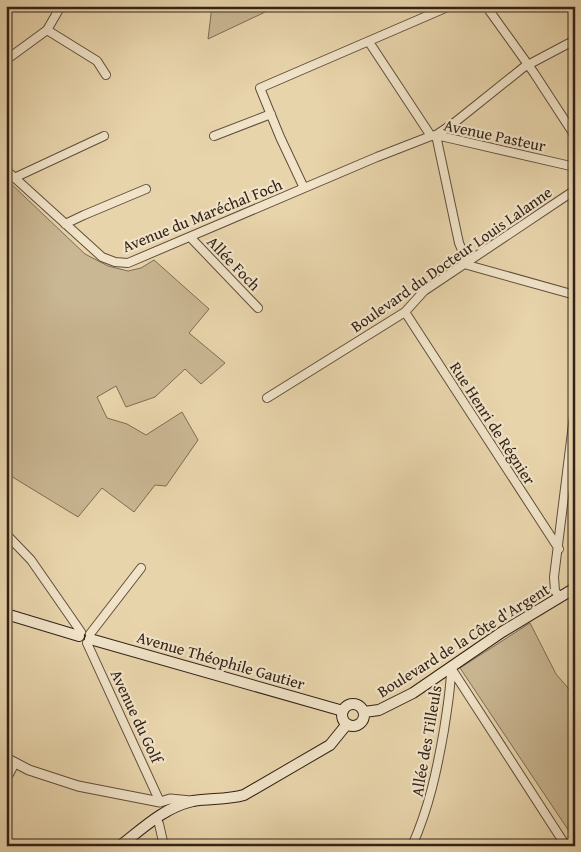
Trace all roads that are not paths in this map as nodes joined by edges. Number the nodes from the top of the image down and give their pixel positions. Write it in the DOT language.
graph roads {
  1 [pos="61,6"];
  2 [pos="450,6"];
  3 [pos="486,6"];
  4 [pos="47,30"];
  5 [pos="575,40"];
  6 [pos="369,42"];
  7 [pos="6,60"];
  8 [pos="528,65"];
  9 [pos="106,75"];
  10 [pos="271,114"];
  11 [pos="104,136"];
  12 [pos="214,136"];
  13 [pos="433,136"];
  14 [pos="575,136"];
  15 [pos="575,167"];
  16 [pos="6,170"];
  17 [pos="14,178"];
  18 [pos="304,188"];
  19 [pos="146,189"];
  20 [pos="575,190"];
  21 [pos="66,224"];
  22 [pos="190,237"];
  23 [pos="465,263"];
  24 [pos="575,295"];
  25 [pos="258,308"];
  26 [pos="405,312"];
  27 [pos="267,398"];
  28 [pos="575,408"];
  29 [pos="572,452"];
  30 [pos="6,534"];
  31 [pos="559,549"];
  32 [pos="141,568"];
  33 [pos="575,588"];
  34 [pos="560,597"];
  35 [pos="6,614"];
  36 [pos="70,617"];
  37 [pos="60,630"];
  38 [pos="85,637"];
  39 [pos="451,668"];
  40 [pos="343,711"];
  41 [pos="364,712"];
  42 [pos="347,724"];
  43 [pos="9,761"];
  44 [pos="6,780"];
  45 [pos="194,801"];
  46 [pos="160,802"];
  47 [pos="165,812"];
  48 [pos="156,818"];
  49 [pos="120,846"];
  50 [pos="164,846"];
  51 [pos="412,846"];
  52 [pos="566,846"];
  1 -- 4 [label="street"];
  2 -- 6 [label="street"];
  3 -- 8 [label="street"];
  4 -- 7 [label="street"];
  4 -- 9 [label="street"];
  5 -- 8 [label="street, Avenue du Maréchal Foch"];
  6 -- 10 [label="street"];
  6 -- 13 [label="street, Avenue Pasteur"];
  8 -- 13 [label="street, Avenue du Maréchal Foch"];
  8 -- 14 [label="street"];
  10 -- 12 [label="street"];
  10 -- 18 [label="street"];
  11 -- 17 [label="street"];
  13 -- 15 [label="street, Avenue Pasteur"];
  13 -- 18 [label="street, Avenue du Maréchal Foch"];
  13 -- 23 [label="street"];
  16 -- 17 [label="street, Avenue du Maréchal Foch"];
  17 -- 21 [label="street, Avenue du Maréchal Foch"];
  18 -- 22 [label="street, Avenue du Maréchal Foch"];
  19 -- 21 [label="street"];
  20 -- 23 [label="street, Boulevard du Docteur Louis Lalanne"];
  21 -- 22 [label="street, Avenue du Maréchal Foch"];
  22 -- 25 [label="street, Allée Foch"];
  23 -- 24 [label="street"];
  23 -- 26 [label="street, Boulevard du Docteur Louis Lalanne"];
  26 -- 27 [label="street, Boulevard du Docteur Louis Lalanne"];
  26 -- 31 [label="street, Rue Henri de Régnier"];
  28 -- 29 [label="street"];
  29 -- 31 [label="street"];
  30 -- 36 [label="street, Avenue du Golf"];
  31 -- 34 [label="street"];
  32 -- 38 [label="street"];
  33 -- 34 [label="main road, Boulevard de la Côte d'Argent"];
  34 -- 39 [label="main road, Boulevard de la Côte d'Argent"];
  35 -- 37 [label="main road, Avenue Théophile Gautier"];
  36 -- 37 [label="street"];
  36 -- 38 [label="street, Avenue du Golf"];
  37 -- 38 [label="main road, Avenue Théophile Gautier"];
  38 -- 40 [label="main road, Avenue Théophile Gautier"];
  38 -- 46 [label="street, Avenue du Golf"];
  39 -- 41 [label="main road, Boulevard de la Côte d'Argent"];
  39 -- 51 [label="street, Allée des Tilleuls"];
  39 -- 52 [label="street"];
  40 -- 41 [label="main road"];
  40 -- 42 [label="main road"];
  41 -- 42 [label="main road"];
  42 -- 45 [label="main road"];
  43 -- 44 [label="street"];
  43 -- 46 [label="street"];
  45 -- 46 [label="street"];
  45 -- 47 [label="main road"];
  46 -- 47 [label="street"];
  47 -- 48 [label="main road"];
  48 -- 49 [label="main road"];
  48 -- 50 [label="street"];
}
